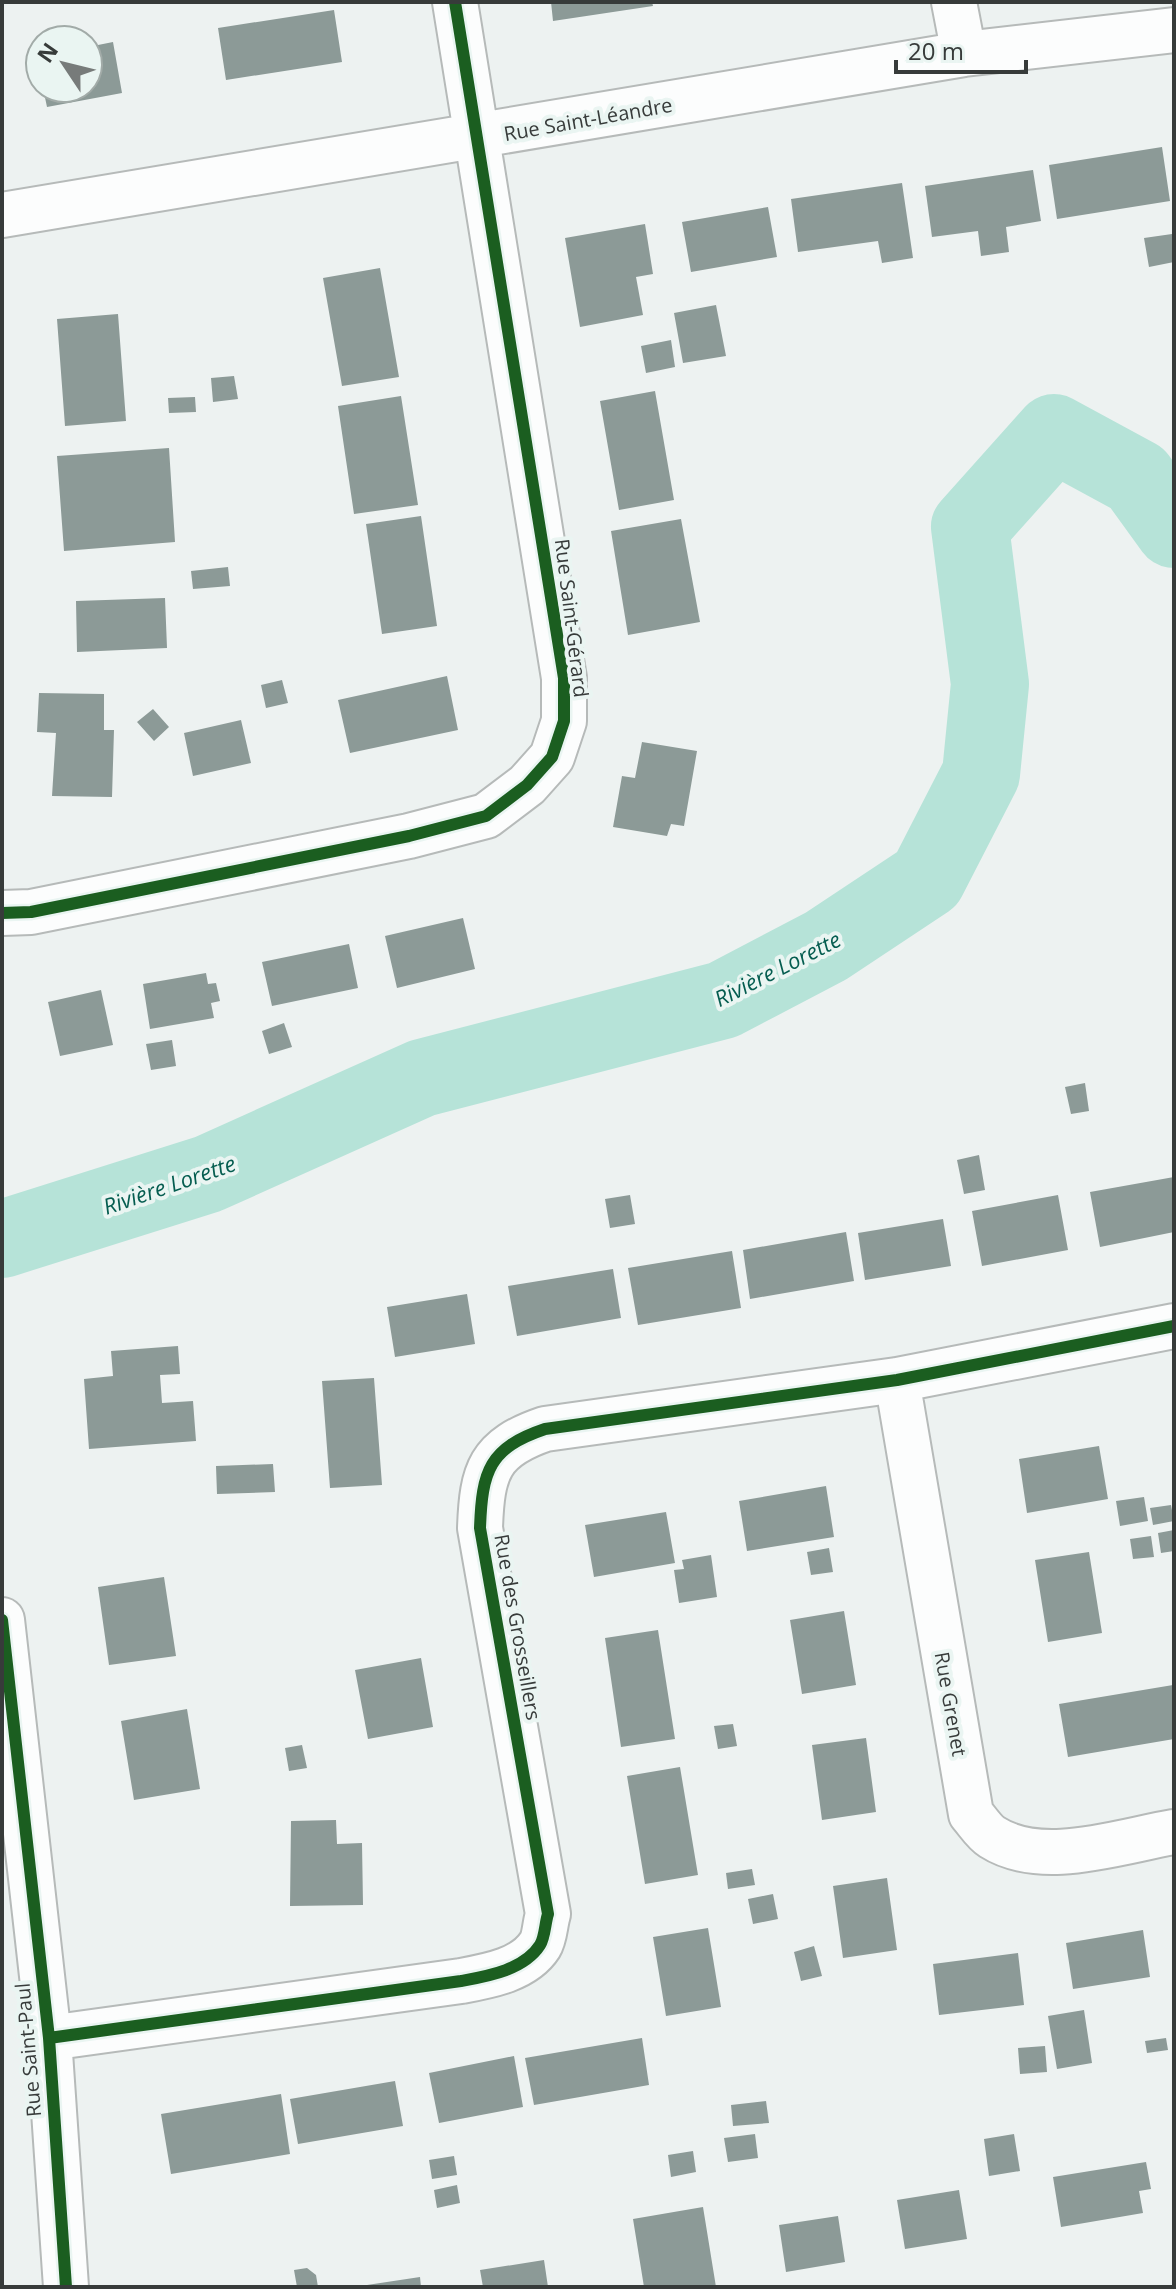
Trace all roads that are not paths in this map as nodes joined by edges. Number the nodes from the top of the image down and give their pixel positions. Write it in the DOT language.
graph roads {
  1 [pos="455,2"];
  2 [pos="954,2"];
  3 [pos="1174,30"];
  4 [pos="964,54"];
  5 [pos="477,139"];
  6 [pos="2,215"];
  7 [pos="2,913"];
  8 [pos="1174,1326"];
  9 [pos="897,1380"];
  10 [pos="2,1620"];
  11 [pos="1174,1832"];
  12 [pos="49,2038"];
  13 [pos="66,2287"];
  1 -- 5 [label="street, Rue Saint-Gérard"];
  2 -- 4 [label="street"];
  3 -- 4 [label="street, Rue Saint-Léandre"];
  4 -- 5 [label="street, Rue Saint-Léandre"];
  5 -- 6 [label="street, Rue Saint-Léandre"];
  5 -- 7 [label="street, Rue Saint-Gérard"];
  8 -- 9 [label="street, Rue des Grosseillers"];
  9 -- 11 [label="street, Rue Grenet"];
  9 -- 12 [label="street, Rue des Grosseillers"];
  10 -- 12 [label="street, Rue Saint-Paul"];
  12 -- 13 [label="street, Rue Saint-Paul"];
}
